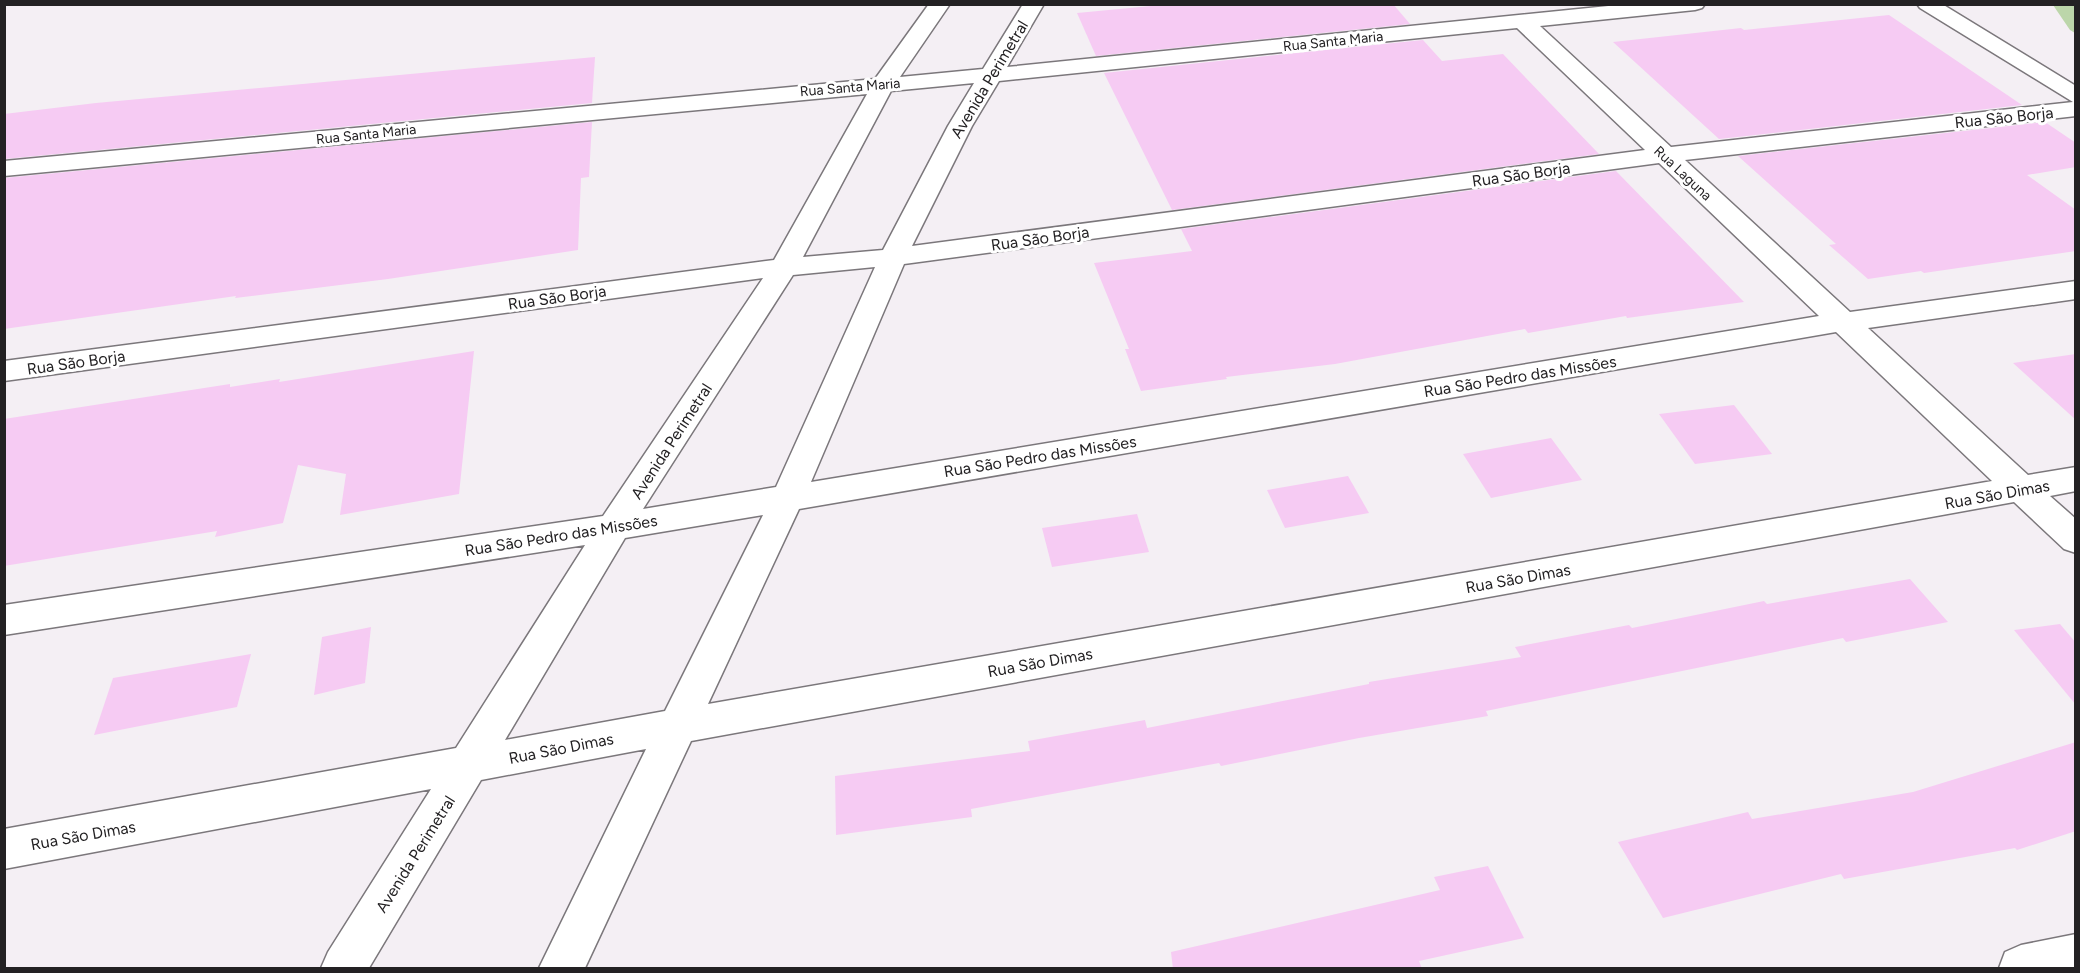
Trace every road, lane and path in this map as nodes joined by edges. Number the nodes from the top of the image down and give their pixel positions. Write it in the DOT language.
graph roads {
  1 [pos="940,4"];
  2 [pos="1034,4"];
  3 [pos="1695,4"];
  4 [pos="1927,4"];
  5 [pos="1524,23"];
  6 [pos="992,75"];
  7 [pos="884,84"];
  8 [pos="2076,96"];
  9 [pos="2076,109"];
  10 [pos="1663,155"];
  11 [pos="4,169"];
  12 [pos="893,257"];
  13 [pos="784,267"];
  14 [pos="2076,290"];
  15 [pos="1842,322"];
  16 [pos="4,371"];
  17 [pos="2076,479"];
  18 [pos="2024,489"];
  19 [pos="787,499"];
  20 [pos="614,527"];
  21 [pos="2076,540"];
  22 [pos="4,620"];
  23 [pos="679,726"];
  24 [pos="470,765"];
  25 [pos="4,849"];
  26 [pos="2076,956"];
  27 [pos="344,969"];
  28 [pos="562,969"];
  29 [pos="2021,969"];
  1 -- 7 [label="street, Avenida Perimetral"];
  2 -- 6 [label="street, Avenida Perimetral"];
  3 -- 5 [label="street, Rua Santa Maria"];
  4 -- 8 [label="street"];
  5 -- 6 [label="street, Rua Santa Maria"];
  5 -- 10 [label="street, Rua Laguna"];
  6 -- 7 [label="street, Rua Santa Maria"];
  6 -- 12 [label="street, Avenida Perimetral"];
  7 -- 11 [label="street, Rua Santa Maria"];
  7 -- 13 [label="street, Avenida Perimetral"];
  9 -- 10 [label="street, Rua São Borja"];
  10 -- 12 [label="street, Rua São Borja"];
  10 -- 15 [label="street, Rua Laguna"];
  12 -- 13 [label="street, Rua São Borja"];
  12 -- 19 [label="street, Avenida Perimetral"];
  13 -- 16 [label="street, Rua São Borja"];
  13 -- 20 [label="street, Avenida Perimetral"];
  14 -- 15 [label="street, Rua São Pedro das Missões"];
  15 -- 18 [label="street, Rua Laguna"];
  15 -- 19 [label="street, Rua São Pedro das Missões"];
  17 -- 18 [label="street, Rua São Dimas"];
  18 -- 21 [label="street, Rua Laguna"];
  18 -- 23 [label="street, Rua São Dimas"];
  19 -- 20 [label="street, Rua São Pedro das Missões"];
  19 -- 23 [label="street, Avenida Perimetral"];
  20 -- 22 [label="street, Rua São Pedro das Missões"];
  20 -- 24 [label="street, Avenida Perimetral"];
  23 -- 24 [label="street, Rua São Dimas"];
  23 -- 28 [label="street, Avenida Perimetral"];
  24 -- 25 [label="street, Rua São Dimas"];
  24 -- 27 [label="street, Avenida Perimetral"];
  26 -- 29 [label="street"];
}
